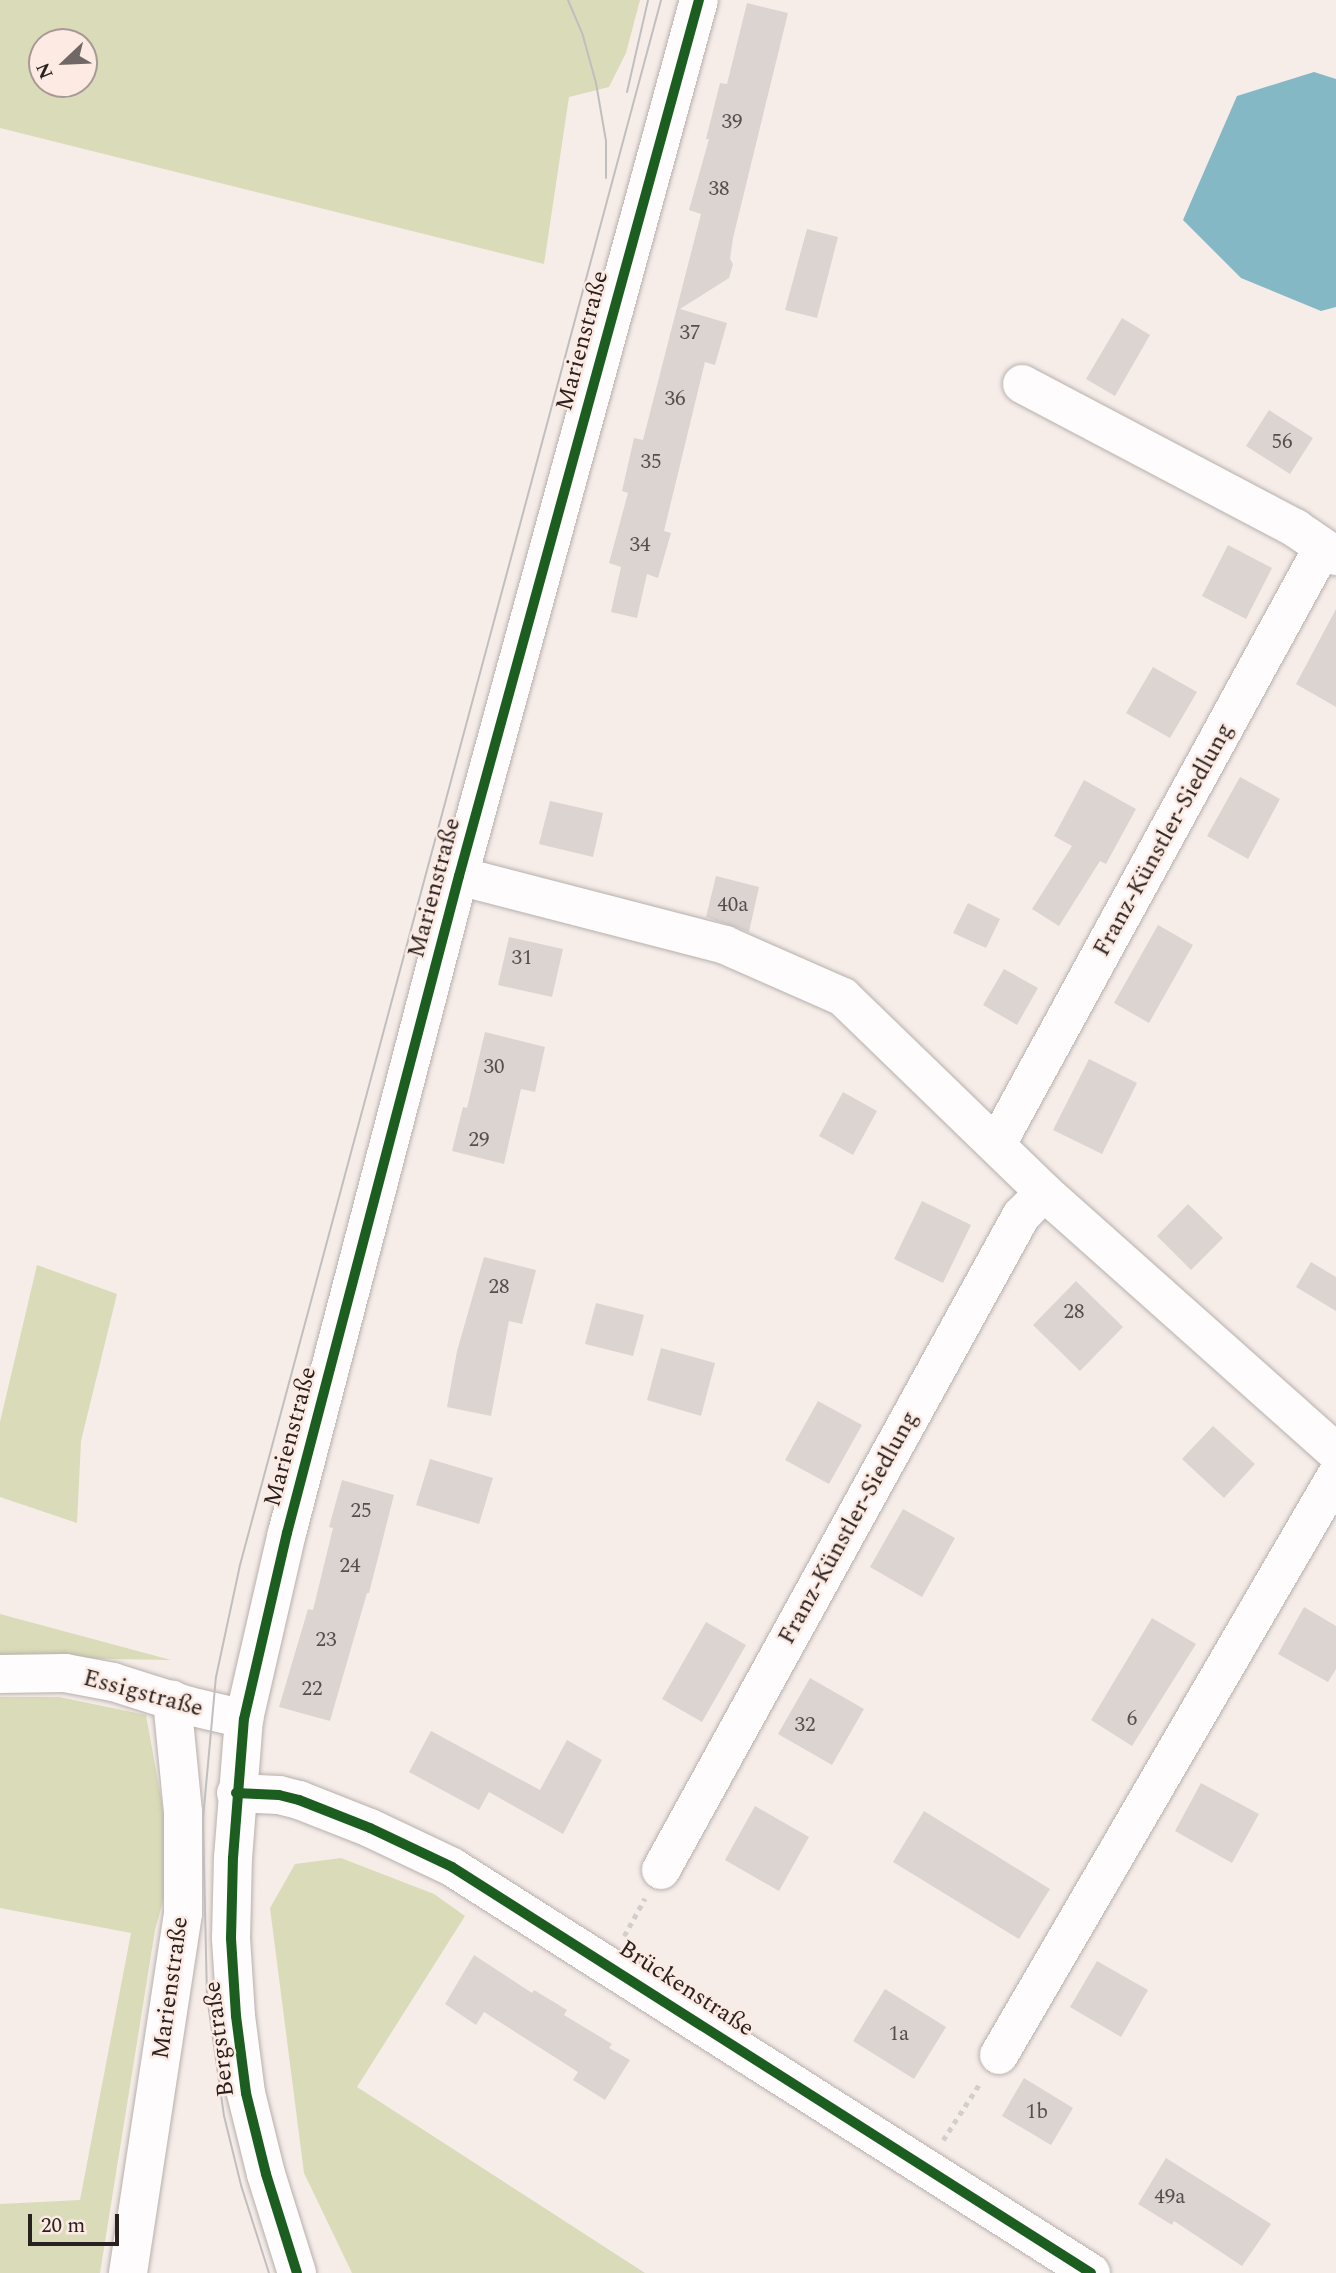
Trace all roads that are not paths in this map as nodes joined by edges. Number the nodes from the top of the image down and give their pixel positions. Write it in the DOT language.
graph roads {
  1 [pos="699,0"];
  2 [pos="1022,384"];
  3 [pos="1329,553"];
  4 [pos="459,876"];
  5 [pos="998,1144"];
  6 [pos="1044,1192"];
  7 [pos="1336,1452"];
  8 [pos="1336,1476"];
  9 [pos="0,1674"];
  10 [pos="172,1700"];
  11 [pos="244,1719"];
  12 [pos="236,1793"];
  13 [pos="655,1880"];
  14 [pos="999,2055"];
  15 [pos="128,2273"];
  16 [pos="297,2273"];
  17 [pos="1091,2273"];
  1 -- 4 [label="street, Marienstraße"];
  2 -- 3 [label="street"];
  3 -- 5 [label="street, Franz-Künstler-Siedlung"];
  4 -- 5 [label="street"];
  4 -- 11 [label="street, Marienstraße"];
  5 -- 6 [label="street"];
  6 -- 7 [label="street"];
  6 -- 13 [label="street, Franz-Künstler-Siedlung"];
  8 -- 14 [label="street"];
  9 -- 10 [label="street, Essigstraße"];
  10 -- 11 [label="street, Essigstraße"];
  10 -- 15 [label="street, Marienstraße"];
  11 -- 12 [label="street, Marienstraße"];
  12 -- 16 [label="street, Bergstraße"];
  12 -- 17 [label="street, Brückenstraße"];
}
